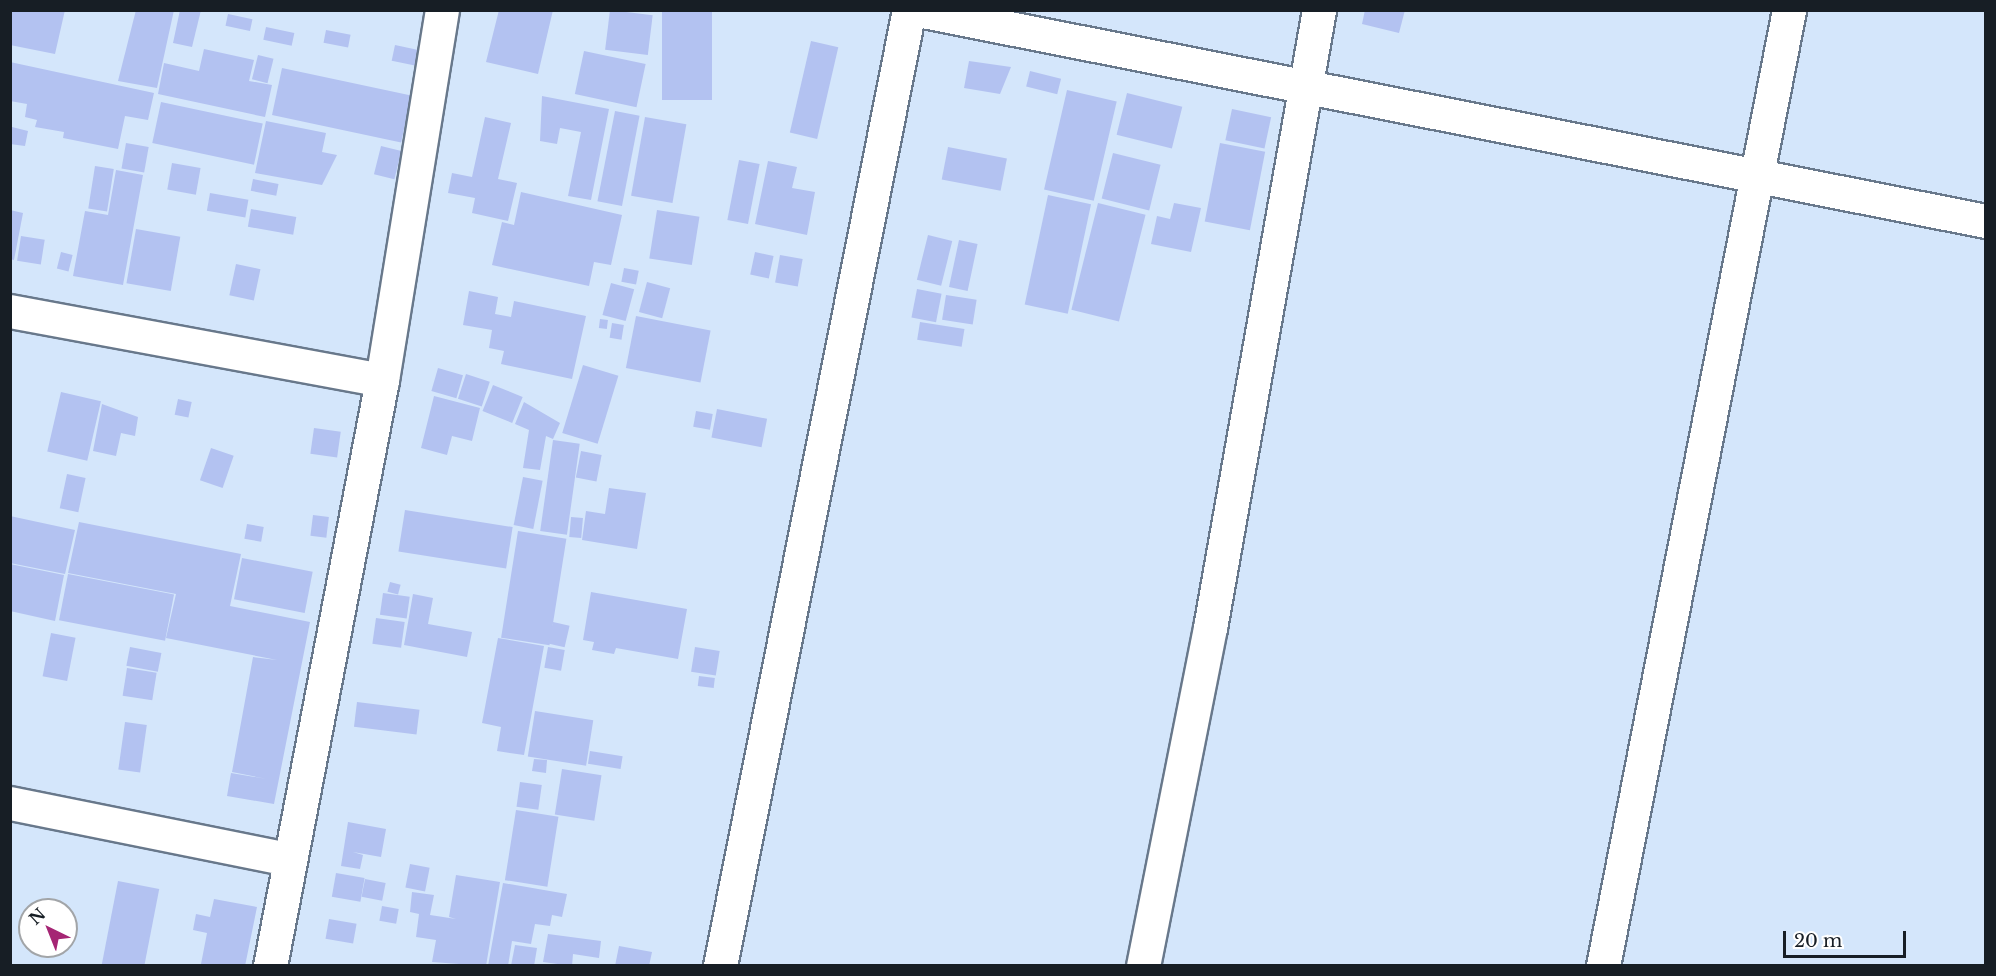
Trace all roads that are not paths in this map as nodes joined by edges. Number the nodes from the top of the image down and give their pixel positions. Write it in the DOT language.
graph roads {
  1 [pos="442,10"];
  2 [pos="909,10"];
  3 [pos="918,10"];
  4 [pos="1319,10"];
  5 [pos="1789,10"];
  6 [pos="1304,83"];
  7 [pos="1754,171"];
  8 [pos="1986,221"];
  9 [pos="10,311"];
  10 [pos="382,380"];
  11 [pos="10,803"];
  12 [pos="288,859"];
  13 [pos="270,966"];
  14 [pos="720,966"];
  15 [pos="1143,966"];
  16 [pos="1603,966"];
  1 -- 10 [label="street"];
  2 -- 14 [label="street"];
  3 -- 6 [label="street"];
  4 -- 6 [label="street"];
  5 -- 7 [label="street"];
  6 -- 7 [label="street"];
  6 -- 15 [label="street"];
  7 -- 8 [label="street"];
  7 -- 16 [label="street"];
  9 -- 10 [label="street"];
  10 -- 12 [label="street"];
  11 -- 12 [label="street"];
  12 -- 13 [label="street"];
}
